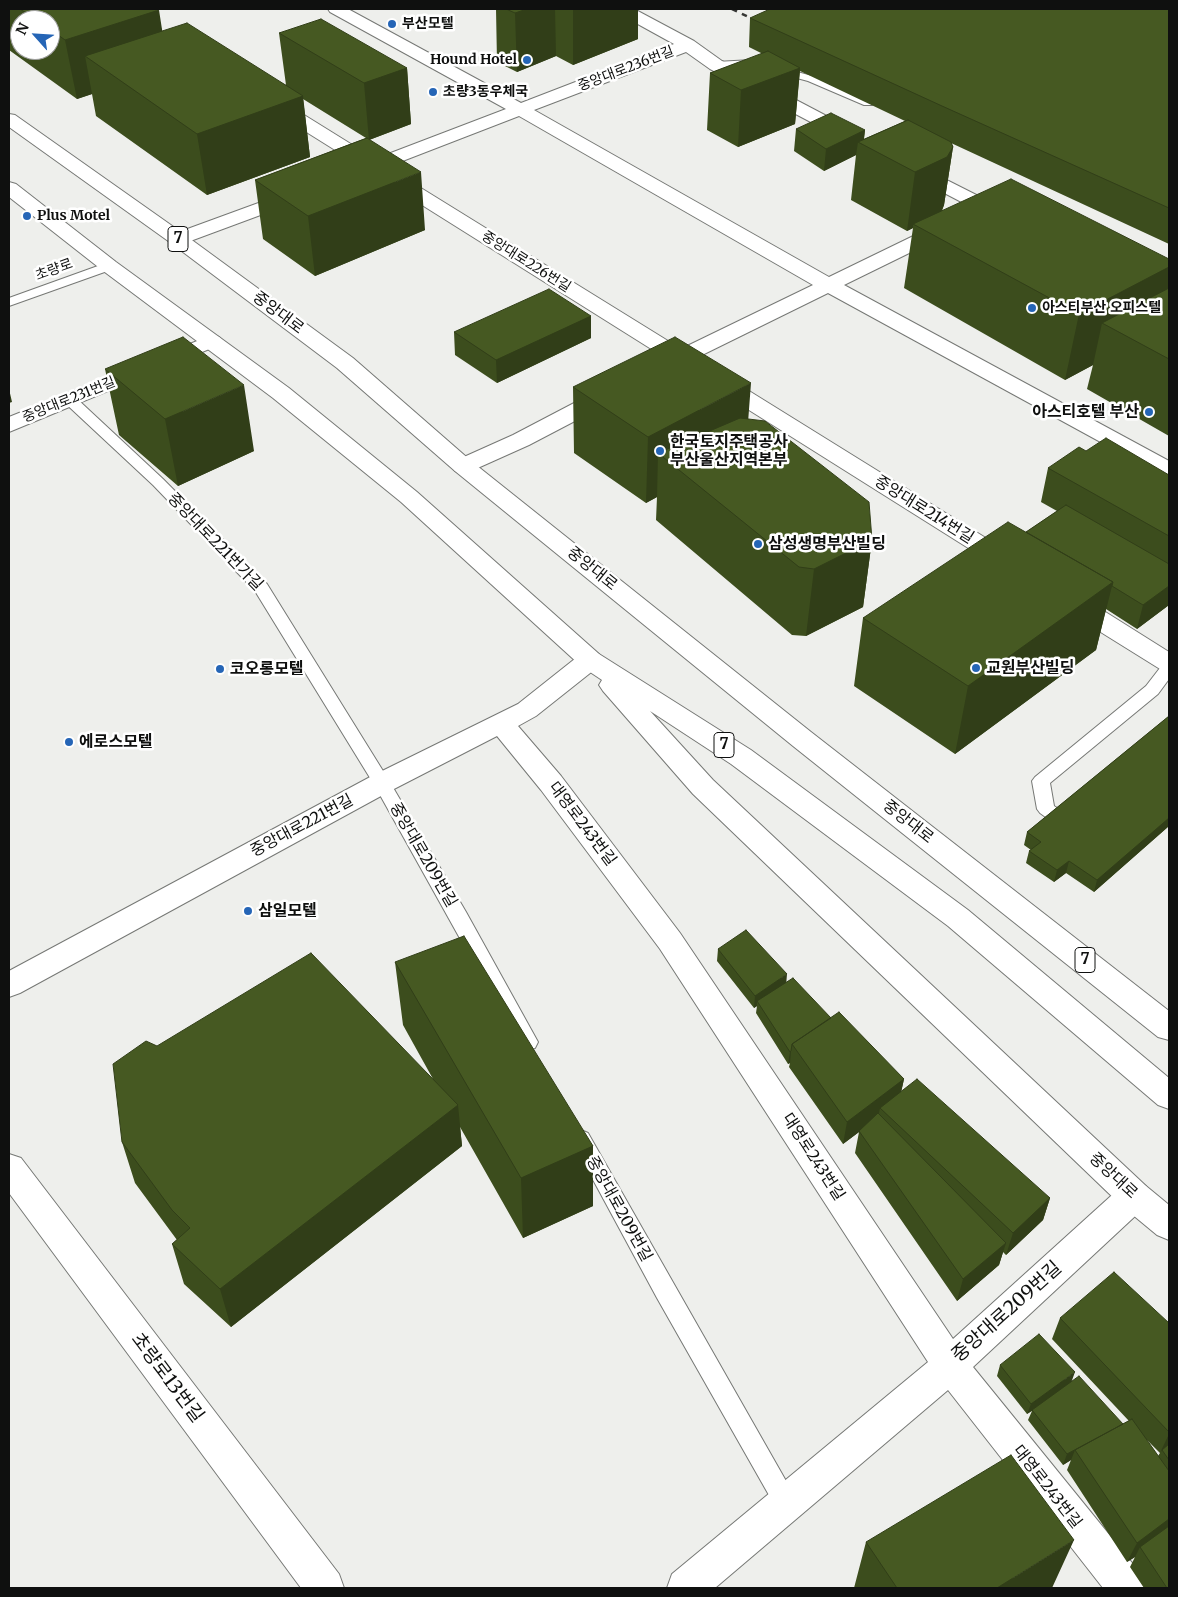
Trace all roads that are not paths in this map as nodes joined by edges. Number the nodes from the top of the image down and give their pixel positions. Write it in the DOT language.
graph roads {
  1 [pos="336,9"];
  2 [pos="622,9"];
  3 [pos="688,46"];
  4 [pos="716,65"];
  5 [pos="256,93"];
  6 [pos="880,108"];
  7 [pos="521,110"];
  8 [pos="9,118"];
  9 [pos="865,144"];
  10 [pos="900,162"];
  11 [pos="373,166"];
  12 [pos="346,176"];
  13 [pos="9,188"];
  14 [pos="311,190"];
  15 [pos="973,215"];
  16 [pos="1014,222"];
  17 [pos="178,239"];
  18 [pos="109,266"];
  19 [pos="828,284"];
  20 [pos="9,302"];
  21 [pos="212,342"];
  22 [pos="680,357"];
  23 [pos="70,400"];
  24 [pos="9,425"];
  25 [pos="463,466"];
  26 [pos="1169,470"];
  27 [pos="1027,575"];
  28 [pos="1053,591"];
  29 [pos="590,660"];
  30 [pos="1169,663"];
  31 [pos="1169,668"];
  32 [pos="501,724"];
  33 [pos="382,783"];
  34 [pos="1090,829"];
  35 [pos="9,985"];
  36 [pos="1169,1028"];
  37 [pos="536,1056"];
  38 [pos="1169,1096"];
  39 [pos="574,1126"];
  40 [pos="9,1168"];
  41 [pos="1134,1196"];
  42 [pos="1169,1225"];
  43 [pos="950,1365"];
  44 [pos="786,1503"];
  45 [pos="325,1588"];
  46 [pos="686,1588"];
  47 [pos="1127,1588"];
  1 -- 7 [label="street"];
  2 -- 3 [label="street, 중앙대로236번길"];
  3 -- 4 [label="street"];
  3 -- 7 [label="street, 중앙대로236번길"];
  4 -- 6 [label="lane"];
  4 -- 9 [label="street"];
  5 -- 11 [label="street"];
  7 -- 11 [label="street, 중앙대로236번길"];
  7 -- 19 [label="street"];
  8 -- 17 [label="street, 중앙대로 / 7"];
  10 -- 15 [label="street"];
  11 -- 12 [label="street, 중앙대로236번길"];
  11 -- 22 [label="street, 중앙대로226번길"];
  13 -- 18 [label="street, 중앙대로 / 7"];
  14 -- 17 [label="street"];
  15 -- 16 [label="street"];
  15 -- 19 [label="street"];
  17 -- 25 [label="street, 중앙대로 / 7"];
  18 -- 20 [label="lane, 초량로"];
  18 -- 21 [label="street, 중앙대로 / 7"];
  19 -- 22 [label="street"];
  19 -- 26 [label="street"];
  21 -- 23 [label="street, 중앙대로231번길"];
  21 -- 29 [label="street, 중앙대로 / 7"];
  22 -- 25 [label="street"];
  22 -- 27 [label="street, 중앙대로214번길"];
  23 -- 24 [label="street, 중앙대로231번길"];
  23 -- 33 [label="lane, 중앙대로221번가길"];
  25 -- 36 [label="street, 중앙대로 / 7"];
  28 -- 30 [label="street"];
  29 -- 32 [label="street, 중앙대로221번길"];
  29 -- 38 [label="street, 중앙대로 / 7"];
  29 -- 41 [label="street, 중앙대로 / 7"];
  31 -- 34 [label="lane"];
  32 -- 33 [label="street, 중앙대로221번길"];
  32 -- 43 [label="street, 대영로243번길"];
  33 -- 35 [label="street, 중앙대로221번길"];
  33 -- 37 [label="lane, 중앙대로209번길"];
  39 -- 44 [label="lane, 중앙대로209번길"];
  40 -- 45 [label="street, 초량로13번길"];
  41 -- 42 [label="street, 중앙대로 / 7"];
  41 -- 43 [label="street, 중앙대로209번길"];
  43 -- 44 [label="street, 중앙대로209번길"];
  43 -- 47 [label="street, 대영로243번길"];
  44 -- 46 [label="street, 중앙대로209번길"];
}
